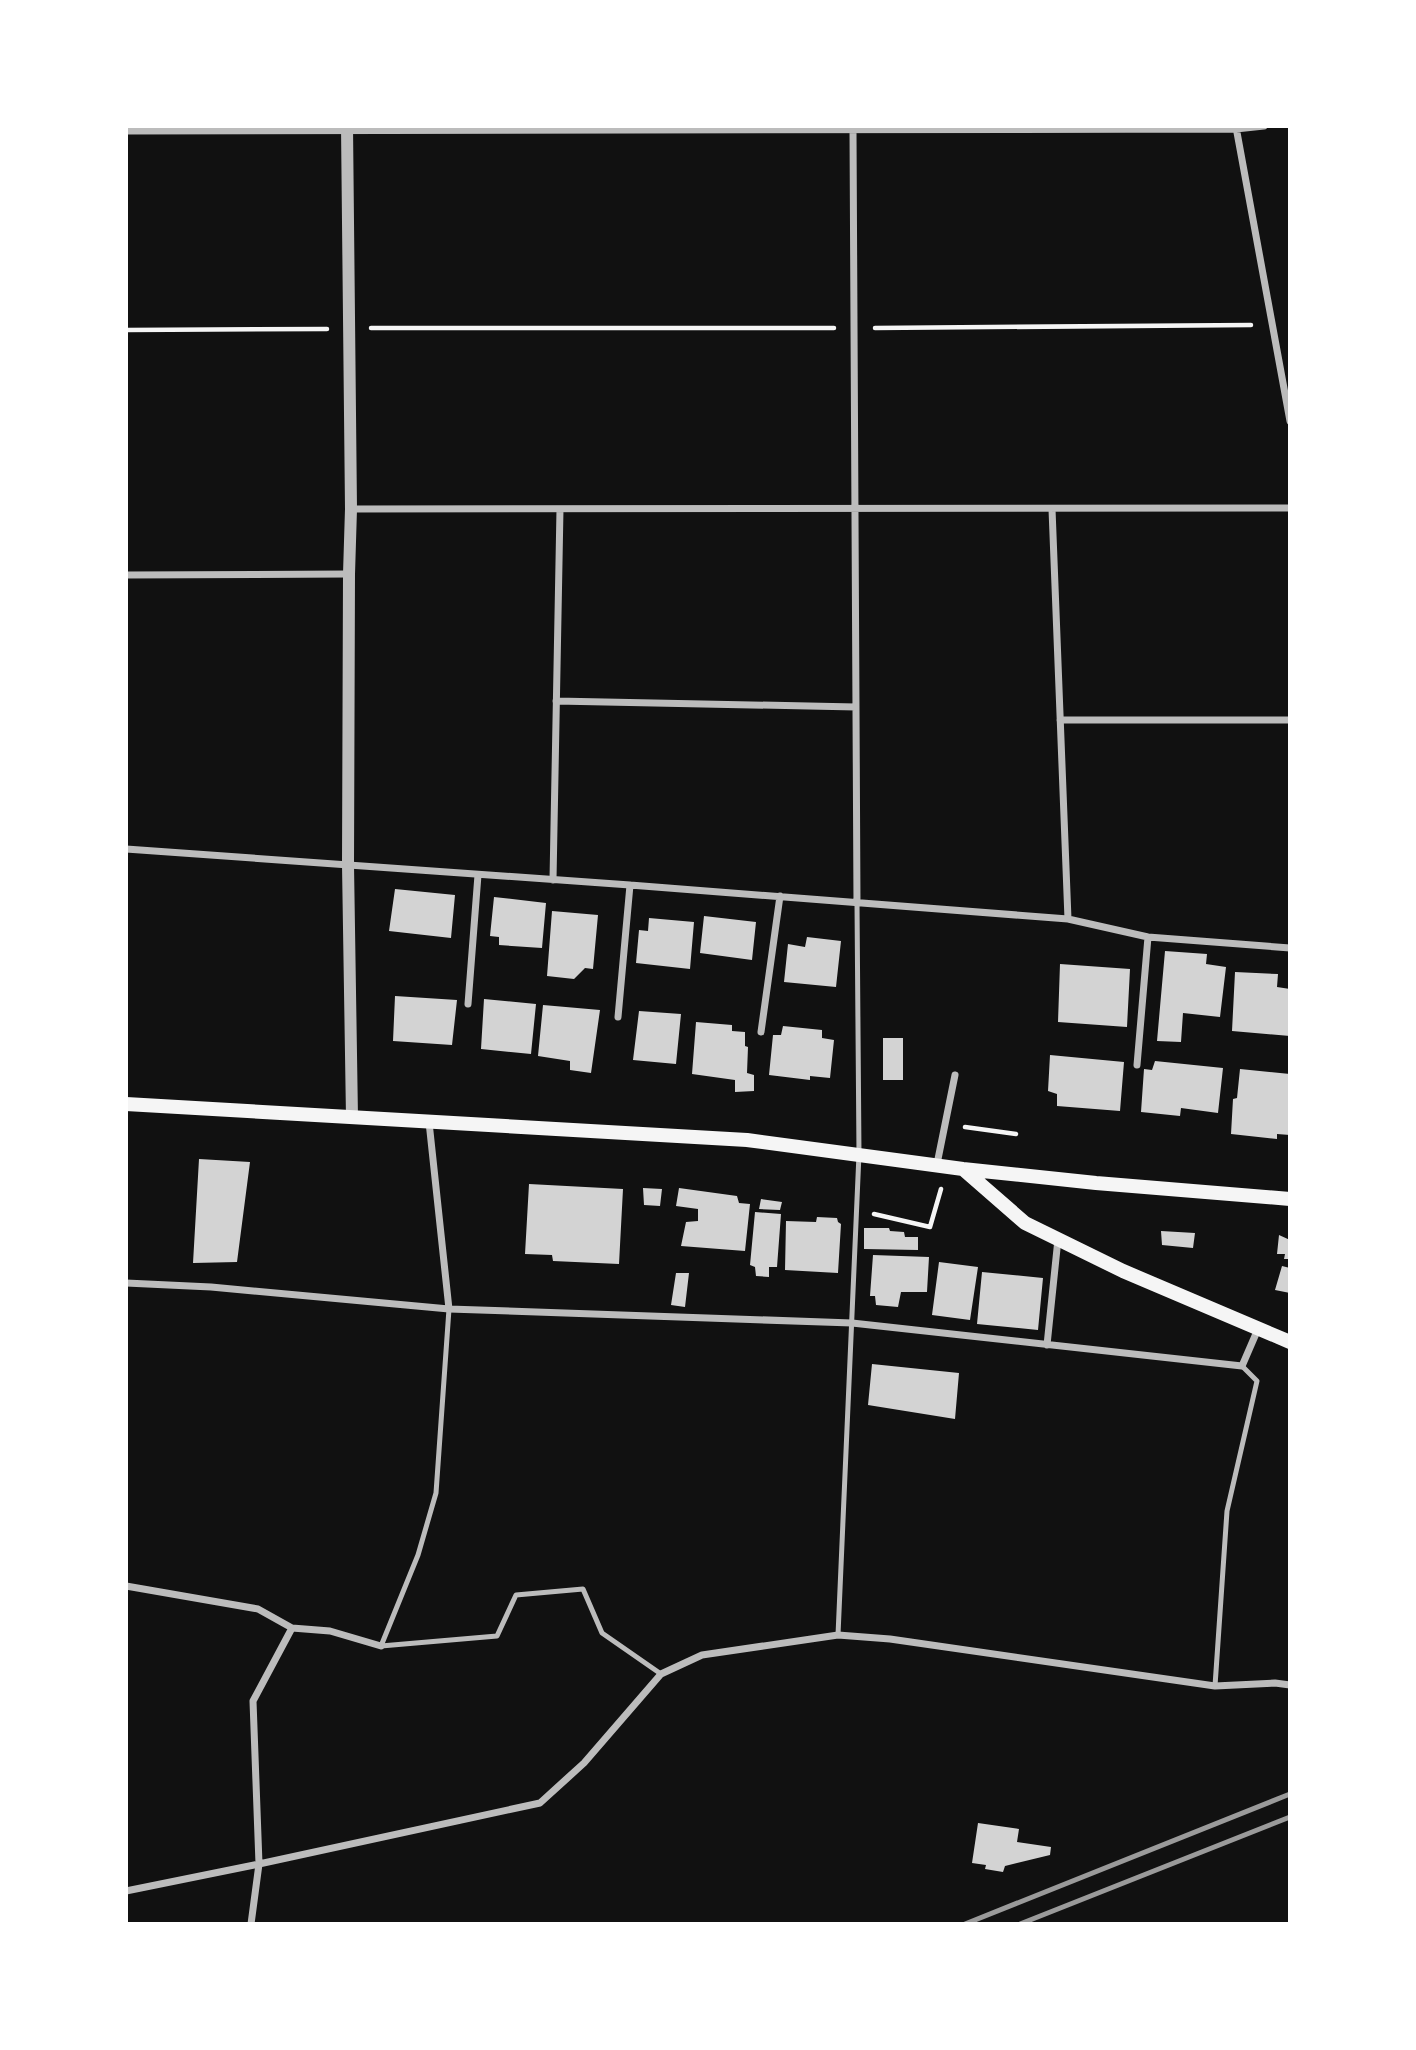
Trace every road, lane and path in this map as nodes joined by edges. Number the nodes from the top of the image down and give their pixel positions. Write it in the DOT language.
graph roads {
  1 [pos="1264,126"];
  2 [pos="347,128"];
  3 [pos="541,128"];
  4 [pos="732,128"];
  5 [pos="1236,128"];
  6 [pos="853,130"];
  7 [pos="126,131"];
  8 [pos="1272,325"];
  9 [pos="348,328"];
  10 [pos="854,328"];
  11 [pos="126,330"];
  12 [pos="1290,421"];
  13 [pos="352,509"];
  14 [pos="560,509"];
  15 [pos="855,509"];
  16 [pos="1052,509"];
  17 [pos="1290,509"];
  18 [pos="349,573"];
  19 [pos="126,575"];
  20 [pos="556,701"];
  21 [pos="856,707"];
  22 [pos="1060,720"];
  23 [pos="1290,720"];
  24 [pos="126,849"];
  25 [pos="348,865"];
  26 [pos="478,874"];
  27 [pos="553,880"];
  28 [pos="630,885"];
  29 [pos="780,896"];
  30 [pos="857,903"];
  31 [pos="1068,919"];
  32 [pos="1148,937"];
  33 [pos="1290,948"];
  34 [pos="468,1004"];
  35 [pos="618,1017"];
  36 [pos="761,1032"];
  37 [pos="1137,1065"];
  38 [pos="955,1075"];
  39 [pos="126,1104"];
  40 [pos="352,1117"];
  41 [pos="429,1121"];
  42 [pos="959,1126"];
  43 [pos="1016,1134"];
  44 [pos="859,1154"];
  45 [pos="937,1164"];
  46 [pos="962,1169"];
  47 [pos="1290,1199"];
  48 [pos="867,1213"];
  49 [pos="930,1227"];
  50 [pos="1058,1239"];
  51 [pos="126,1283"];
  52 [pos="449,1309"];
  53 [pos="852,1323"];
  54 [pos="1258,1329"];
  55 [pos="1290,1342"];
  56 [pos="1047,1345"];
  57 [pos="1242,1366"];
  58 [pos="126,1586"];
  59 [pos="292,1628"];
  60 [pos="838,1635"];
  61 [pos="381,1646"];
  62 [pos="662,1674"];
  63 [pos="1290,1685"];
  64 [pos="1215,1686"];
  65 [pos="259,1864"];
  66 [pos="126,1891"];
  67 [pos="251,1924"];
  1 -- 5 [label="street"];
  2 -- 3 [label="street"];
  2 -- 7 [label="street"];
  2 -- 9 [label="street"];
  3 -- 4 [label="street"];
  4 -- 6 [label="street"];
  5 -- 6 [label="street"];
  5 -- 8 [label="street"];
  6 -- 10 [label="street"];
  8 -- 10 [label="path"];
  8 -- 12 [label="street"];
  9 -- 10 [label="path"];
  9 -- 11 [label="path"];
  9 -- 13 [label="street"];
  10 -- 15 [label="street"];
  13 -- 14 [label="street"];
  13 -- 18 [label="street"];
  14 -- 15 [label="street"];
  14 -- 20 [label="street"];
  15 -- 16 [label="street"];
  15 -- 21 [label="street"];
  16 -- 17 [label="street"];
  16 -- 22 [label="street"];
  18 -- 19 [label="street"];
  18 -- 25 [label="street"];
  20 -- 21 [label="street"];
  20 -- 27 [label="street"];
  21 -- 30 [label="street"];
  22 -- 23 [label="street"];
  22 -- 31 [label="street"];
  24 -- 25 [label="street"];
  25 -- 26 [label="street"];
  25 -- 40 [label="street"];
  26 -- 27 [label="street"];
  26 -- 34 [label="street"];
  27 -- 28 [label="street"];
  28 -- 29 [label="street"];
  28 -- 35 [label="street"];
  29 -- 30 [label="street"];
  29 -- 36 [label="street"];
  30 -- 31 [label="street"];
  30 -- 44 [label="lane"];
  31 -- 32 [label="street"];
  32 -- 33 [label="street"];
  32 -- 37 [label="street"];
  38 -- 45 [label="street"];
  39 -- 40 [label="main road"];
  40 -- 41 [label="main road"];
  41 -- 44 [label="main road"];
  41 -- 52 [label="street"];
  42 -- 43 [label="path"];
  44 -- 45 [label="main road"];
  44 -- 53 [label="lane"];
  45 -- 46 [label="main road"];
  46 -- 47 [label="main road"];
  46 -- 50 [label="main road"];
  48 -- 49 [label="path"];
  50 -- 54 [label="main road"];
  50 -- 56 [label="street"];
  51 -- 52 [label="street"];
  52 -- 53 [label="street"];
  52 -- 61 [label="lane"];
  53 -- 56 [label="street"];
  53 -- 60 [label="lane"];
  54 -- 55 [label="main road"];
  54 -- 57 [label="street"];
  56 -- 57 [label="street"];
  57 -- 64 [label="lane"];
  58 -- 59 [label="street"];
  59 -- 61 [label="street"];
  59 -- 65 [label="street"];
  60 -- 62 [label="street"];
  60 -- 64 [label="street"];
  61 -- 62 [label="lane"];
  62 -- 65 [label="street"];
  63 -- 64 [label="street"];
  65 -- 66 [label="street"];
  65 -- 67 [label="street"];
}
